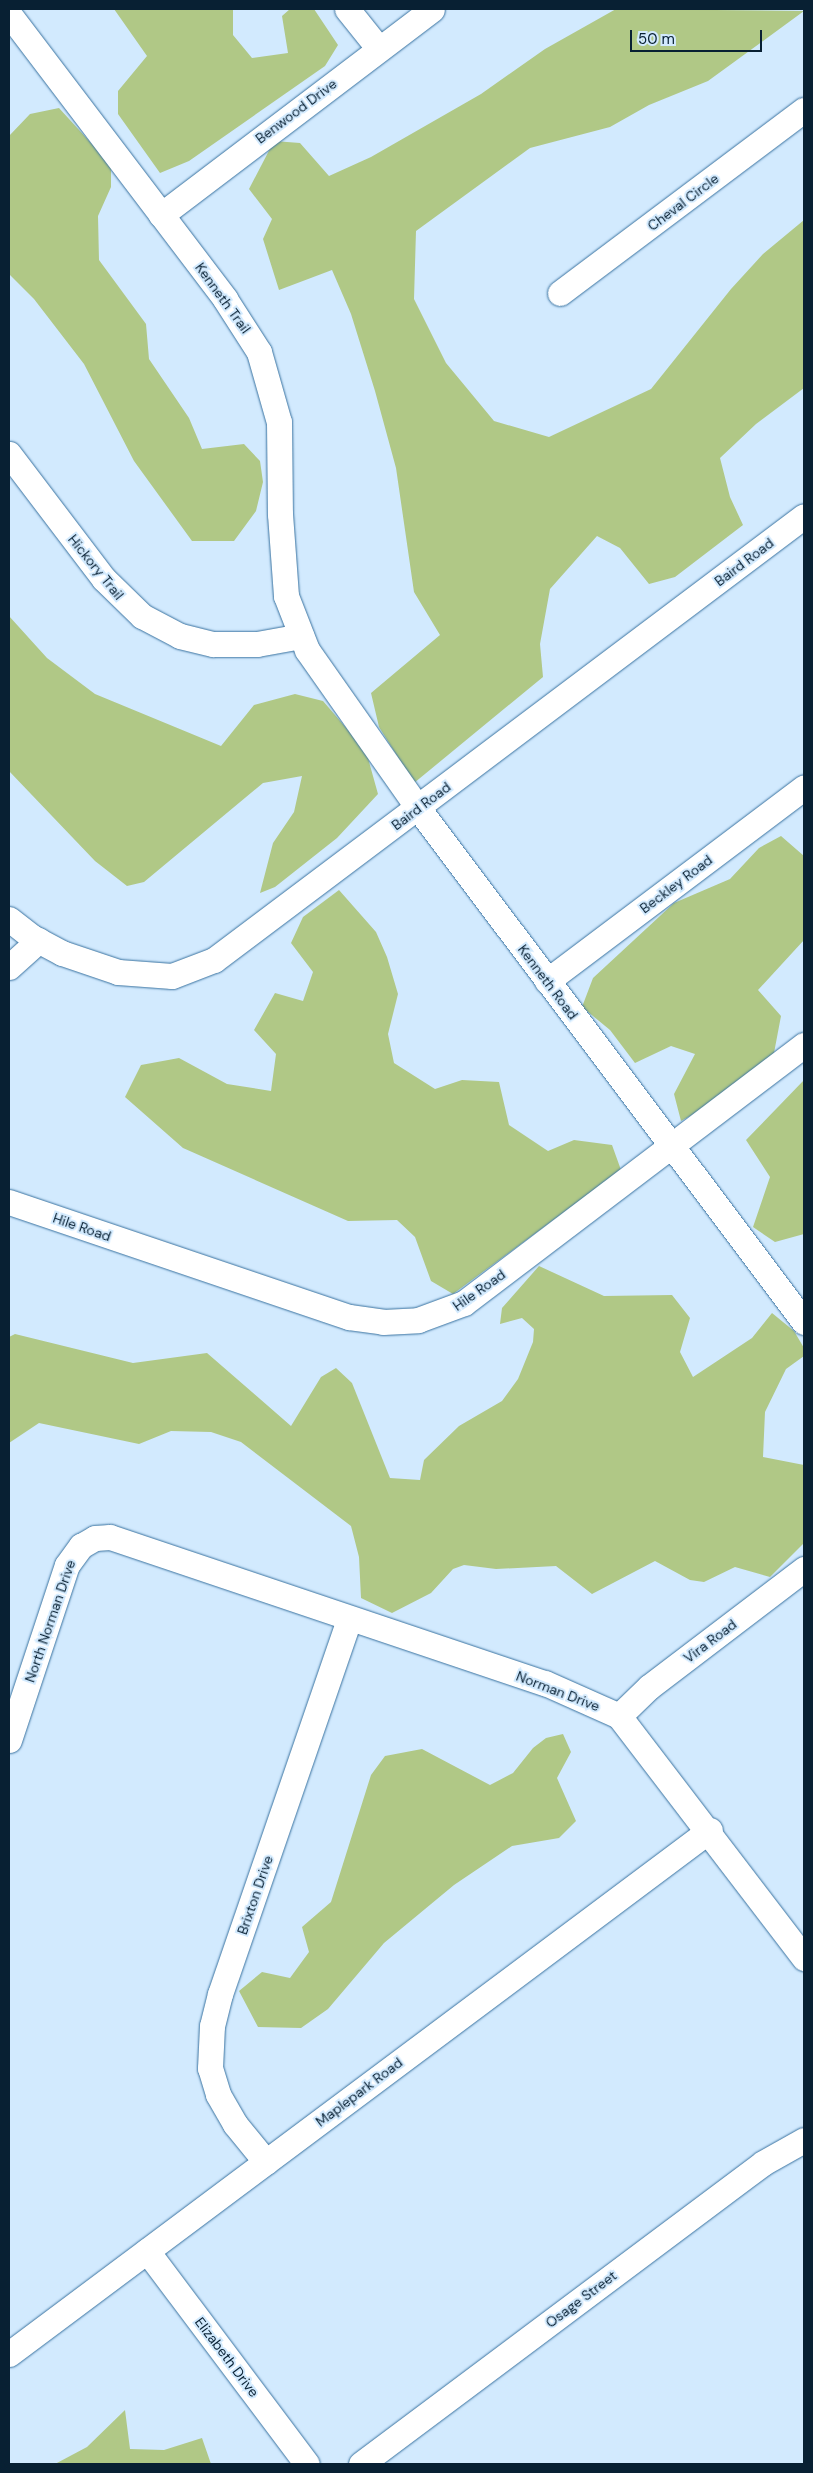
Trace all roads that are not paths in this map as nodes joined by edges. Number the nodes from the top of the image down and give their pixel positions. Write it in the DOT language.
graph roads {
  1 [pos="347,9"];
  2 [pos="432,9"];
  3 [pos="9,14"];
  4 [pos="379,49"];
  5 [pos="804,110"];
  6 [pos="161,215"];
  7 [pos="560,293"];
  8 [pos="9,454"];
  9 [pos="804,516"];
  10 [pos="301,636"];
  11 [pos="804,787"];
  12 [pos="418,808"];
  13 [pos="9,919"];
  14 [pos="39,940"];
  15 [pos="9,966"];
  16 [pos="547,981"];
  17 [pos="804,1045"];
  18 [pos="672,1147"];
  19 [pos="9,1202"];
  20 [pos="804,1322"];
  21 [pos="804,1569"];
  22 [pos="207,1570"];
  23 [pos="349,1619"];
  24 [pos="619,1716"];
  25 [pos="9,1740"];
  26 [pos="710,1830"];
  27 [pos="804,1958"];
  28 [pos="804,2140"];
  29 [pos="266,2162"];
  30 [pos="147,2251"];
  31 [pos="9,2354"];
  32 [pos="307,2464"];
  33 [pos="361,2464"];
  1 -- 4 [label="street"];
  2 -- 4 [label="street, Benwood Drive"];
  3 -- 6 [label="street, Kenneth Trail"];
  4 -- 6 [label="street, Benwood Drive"];
  5 -- 7 [label="street, Cheval Circle"];
  6 -- 10 [label="street, Kenneth Trail"];
  8 -- 10 [label="street, Hickory Trail"];
  9 -- 12 [label="street, Baird Road"];
  10 -- 12 [label="street, Kenneth Road"];
  11 -- 16 [label="street, Beckley Road"];
  12 -- 14 [label="street, Baird Road"];
  12 -- 16 [label="street, Kenneth Road"];
  13 -- 14 [label="street, Baird Road"];
  14 -- 15 [label="street"];
  16 -- 18 [label="street, Kenneth Road"];
  17 -- 18 [label="street, Hile Road"];
  18 -- 19 [label="street, Hile Road"];
  18 -- 20 [label="street, Kenneth Road"];
  21 -- 24 [label="street, Vira Road"];
  22 -- 23 [label="street, Norman Drive"];
  22 -- 25 [label="street, North Norman Drive"];
  23 -- 24 [label="street, Norman Drive"];
  23 -- 29 [label="street, Brixton Drive"];
  24 -- 26 [label="street, Norman Drive"];
  26 -- 27 [label="street, Norman Drive"];
  26 -- 29 [label="street, Maplepark Road"];
  28 -- 33 [label="street, Osage Street"];
  29 -- 30 [label="street, Maplepark Road"];
  30 -- 31 [label="street, Maplepark Road"];
  30 -- 32 [label="street, Elizabeth Drive"];
}
